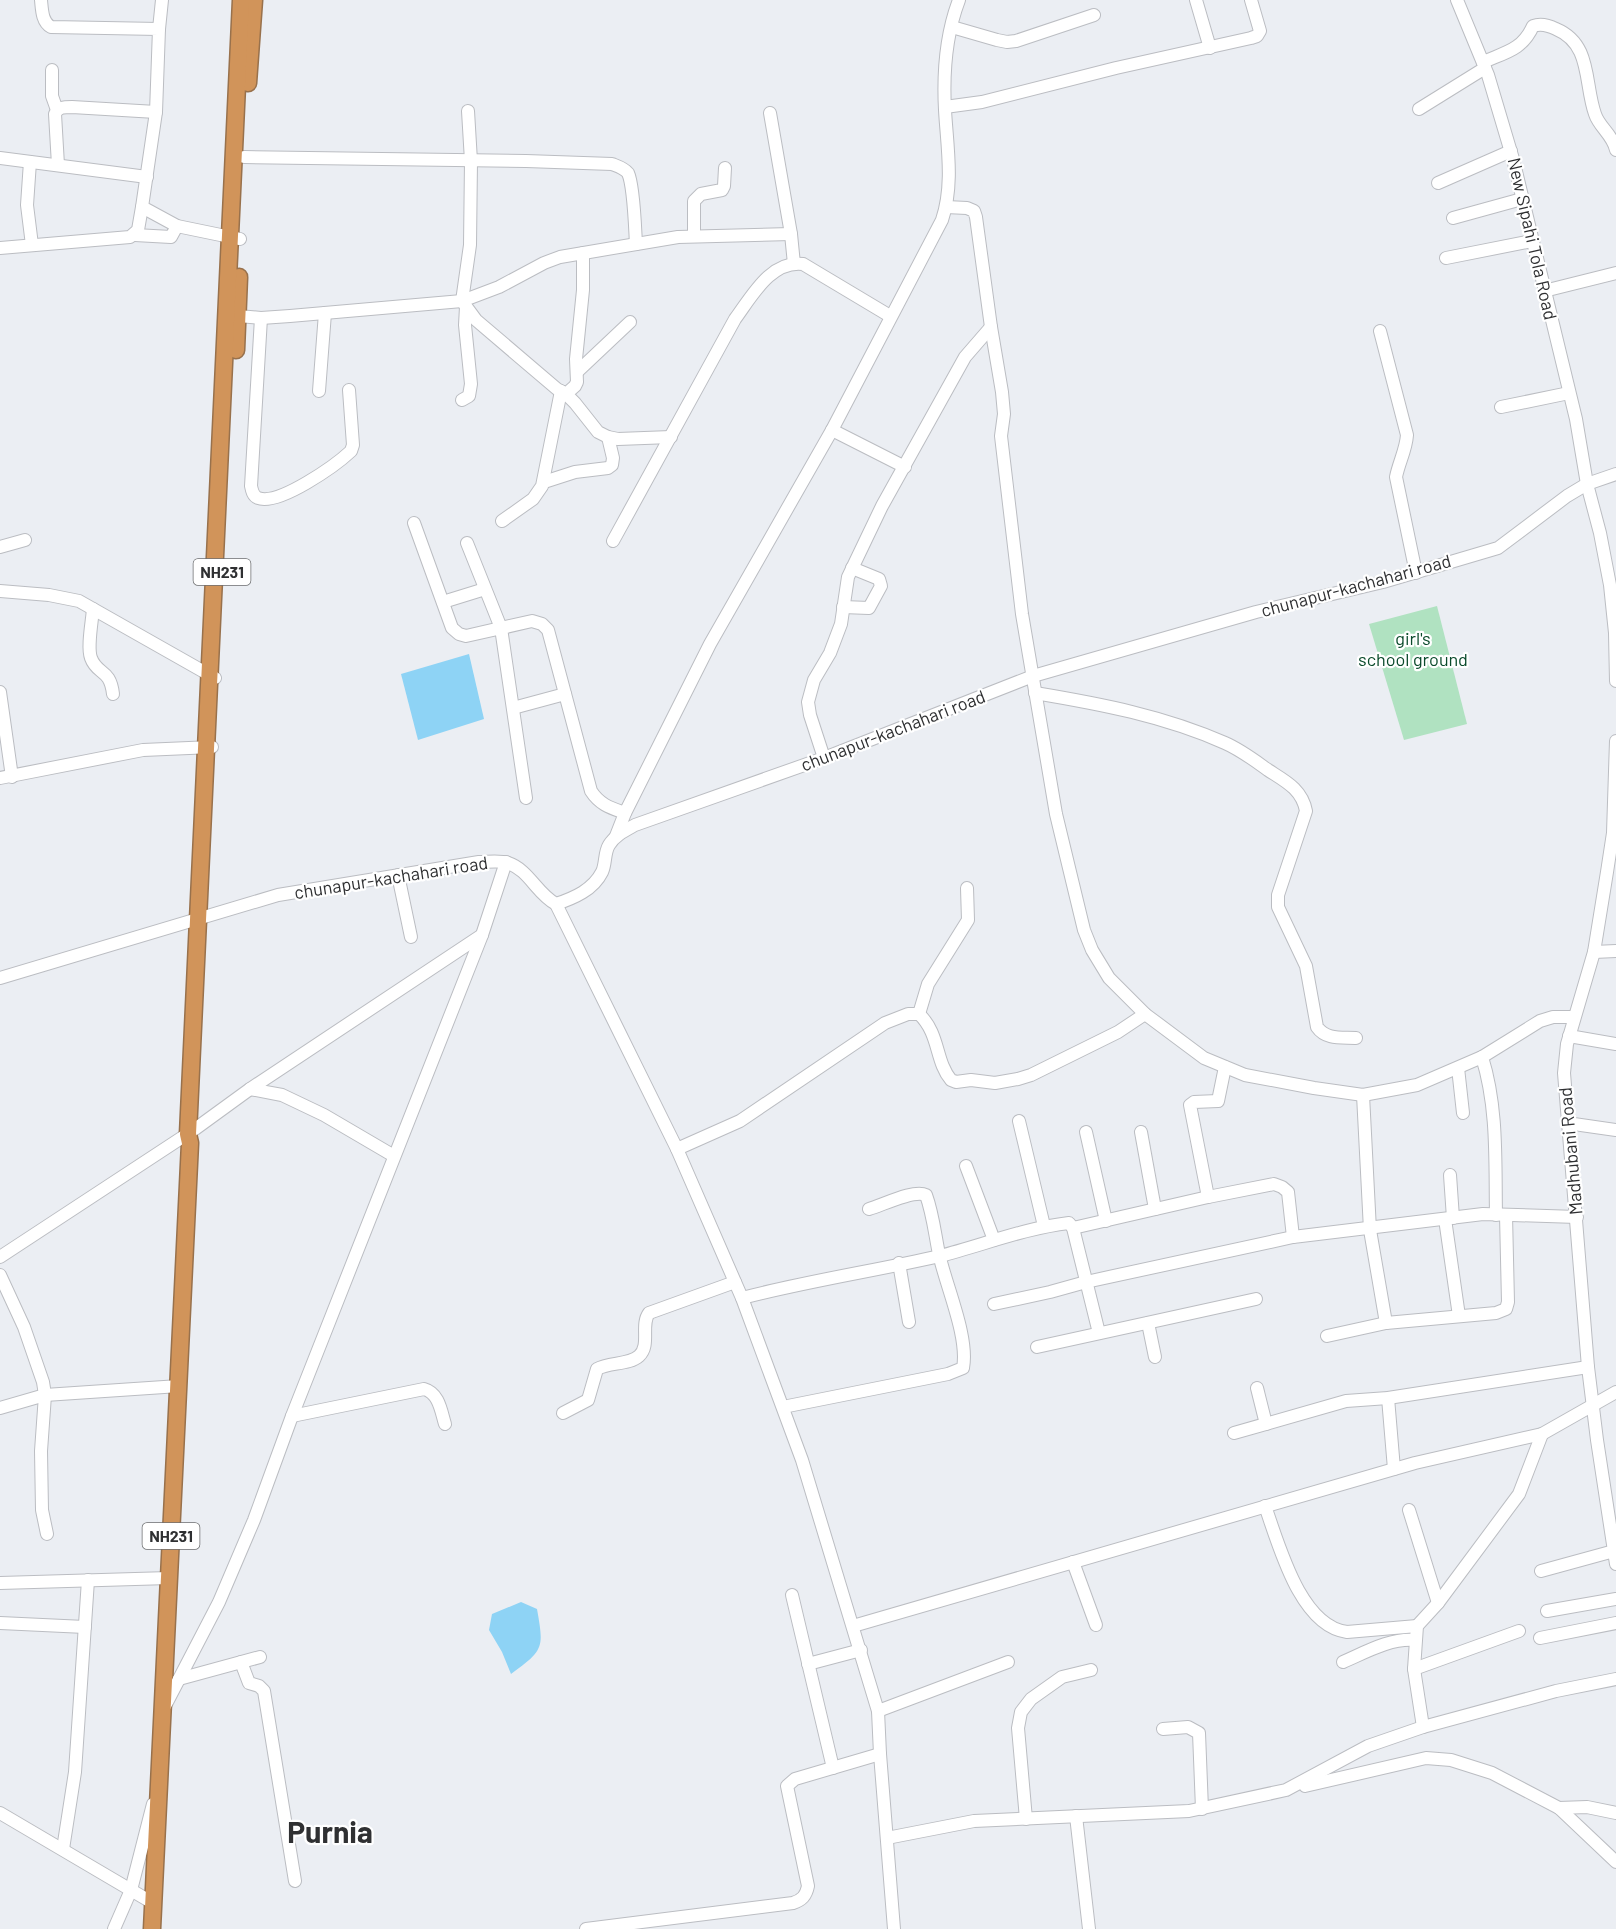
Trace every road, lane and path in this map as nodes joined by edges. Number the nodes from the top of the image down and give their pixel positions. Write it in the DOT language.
graph roads {
  1 [pos="41,0"];
  2 [pos="162,0"];
  3 [pos="241,0"];
  4 [pos="254,0"];
  5 [pos="959,0"];
  6 [pos="1196,0"];
  7 [pos="1251,0"];
  8 [pos="1457,0"];
  9 [pos="1094,15"];
  10 [pos="952,27"];
  11 [pos="159,29"];
  12 [pos="1210,48"];
  13 [pos="1484,65"];
  14 [pos="52,70"];
  15 [pos="945,107"];
  16 [pos="1419,109"];
  17 [pos="57,110"];
  18 [pos="468,111"];
  19 [pos="156,112"];
  20 [pos="770,113"];
  21 [pos="1616,150"];
  22 [pos="1511,151"];
  23 [pos="244,157"];
  24 [pos="0,158"];
  25 [pos="471,161"];
  26 [pos="30,162"];
  27 [pos="58,165"];
  28 [pos="725,168"];
  29 [pos="147,177"];
  30 [pos="1438,183"];
  31 [pos="1522,199"];
  32 [pos="142,207"];
  33 [pos="946,207"];
  34 [pos="1453,218"];
  35 [pos="177,226"];
  36 [pos="791,234"];
  37 [pos="135,235"];
  38 [pos="694,236"];
  39 [pos="235,238"];
  40 [pos="1532,241"];
  41 [pos="32,244"];
  42 [pos="636,244"];
  43 [pos="0,248"];
  44 [pos="583,254"];
  45 [pos="1446,258"];
  46 [pos="794,264"];
  47 [pos="1616,273"];
  48 [pos="1544,291"];
  49 [pos="464,304"];
  50 [pos="325,313"];
  51 [pos="238,316"];
  52 [pos="890,316"];
  53 [pos="261,318"];
  54 [pos="630,322"];
  55 [pos="991,327"];
  56 [pos="1380,331"];
  57 [pos="577,372"];
  58 [pos="349,390"];
  59 [pos="319,391"];
  60 [pos="563,392"];
  61 [pos="1569,393"];
  62 [pos="462,400"];
  63 [pos="1501,407"];
  64 [pos="832,430"];
  65 [pos="608,437"];
  66 [pos="671,437"];
  67 [pos="905,467"];
  68 [pos="1616,474"];
  69 [pos="544,482"];
  70 [pos="1587,484"];
  71 [pos="502,521"];
  72 [pos="414,523"];
  73 [pos="25,540"];
  74 [pos="613,541"];
  75 [pos="466,543"];
  76 [pos="0,547"];
  77 [pos="1611,559"];
  78 [pos="852,568"];
  79 [pos="1416,573"];
  80 [pos="486,589"];
  81 [pos="0,591"];
  82 [pos="443,602"];
  83 [pos="843,607"];
  84 [pos="93,609"];
  85 [pos="501,628"];
  86 [pos="213,676"];
  87 [pos="1033,676"];
  88 [pos="1616,681"];
  89 [pos="0,692"];
  90 [pos="1035,693"];
  91 [pos="113,694"];
  92 [pos="565,694"];
  93 [pos="513,708"];
  94 [pos="1616,741"];
  95 [pos="209,748"];
  96 [pos="824,758"];
  97 [pos="6,778"];
  98 [pos="526,798"];
  99 [pos="625,813"];
  100 [pos="616,836"];
  101 [pos="506,862"];
  102 [pos="398,875"];
  103 [pos="967,888"];
  104 [pos="556,904"];
  105 [pos="203,917"];
  106 [pos="482,934"];
  107 [pos="411,937"];
  108 [pos="1616,951"];
  109 [pos="1594,952"];
  110 [pos="0,978"];
  111 [pos="919,1014"];
  112 [pos="1145,1014"];
  113 [pos="1574,1017"];
  114 [pos="1569,1036"];
  115 [pos="1356,1038"];
  116 [pos="1616,1044"];
  117 [pos="1482,1057"];
  118 [pos="1225,1067"];
  119 [pos="1458,1068"];
  120 [pos="250,1089"];
  121 [pos="1363,1095"];
  122 [pos="1463,1113"];
  123 [pos="1019,1121"];
  124 [pos="1567,1123"];
  125 [pos="1616,1131"];
  126 [pos="1086,1132"];
  127 [pos="1141,1132"];
  128 [pos="191,1136"];
  129 [pos="678,1149"];
  130 [pos="394,1156"];
  131 [pos="966,1166"];
  132 [pos="1450,1175"];
  133 [pos="1208,1197"];
  134 [pos="869,1209"];
  135 [pos="1155,1209"];
  136 [pos="1501,1215"];
  137 [pos="1577,1217"];
  138 [pos="1449,1218"];
  139 [pos="1106,1221"];
  140 [pos="1044,1226"];
  141 [pos="1370,1227"];
  142 [pos="1073,1228"];
  143 [pos="1293,1237"];
  144 [pos="994,1240"];
  145 [pos="939,1256"];
  146 [pos="0,1257"];
  147 [pos="898,1263"];
  148 [pos="0,1275"];
  149 [pos="735,1282"];
  150 [pos="1086,1282"];
  151 [pos="742,1298"];
  152 [pos="1256,1299"];
  153 [pos="994,1304"];
  154 [pos="1459,1316"];
  155 [pos="909,1322"];
  156 [pos="1148,1323"];
  157 [pos="1386,1323"];
  158 [pos="1099,1333"];
  159 [pos="1327,1336"];
  160 [pos="1037,1347"];
  161 [pos="1155,1357"];
  162 [pos="1588,1367"];
  163 [pos="179,1386"];
  164 [pos="1257,1388"];
  165 [pos="1616,1392"];
  166 [pos="45,1395"];
  167 [pos="1388,1398"];
  168 [pos="1593,1406"];
  169 [pos="783,1407"];
  170 [pos="0,1408"];
  171 [pos="563,1413"];
  172 [pos="292,1416"];
  173 [pos="446,1424"];
  174 [pos="1266,1424"];
  175 [pos="1234,1433"];
  176 [pos="1542,1434"];
  177 [pos="1394,1469"];
  178 [pos="1265,1506"];
  179 [pos="1409,1510"];
  180 [pos="46,1534"];
  181 [pos="1614,1551"];
  182 [pos="1073,1562"];
  183 [pos="1616,1564"];
  184 [pos="1541,1571"];
  185 [pos="169,1578"];
  186 [pos="88,1580"];
  187 [pos="0,1583"];
  188 [pos="792,1595"];
  189 [pos="1616,1599"];
  190 [pos="1438,1603"];
  191 [pos="1547,1611"];
  192 [pos="0,1623"];
  193 [pos="1616,1623"];
  194 [pos="1096,1625"];
  195 [pos="853,1626"];
  196 [pos="1417,1626"];
  197 [pos="85,1627"];
  198 [pos="1519,1631"];
  199 [pos="1540,1638"];
  200 [pos="1415,1640"];
  201 [pos="861,1650"];
  202 [pos="260,1657"];
  203 [pos="242,1662"];
  204 [pos="1008,1662"];
  205 [pos="1343,1662"];
  206 [pos="808,1664"];
  207 [pos="1414,1669"];
  208 [pos="1091,1670"];
  209 [pos="179,1679"];
  210 [pos="1616,1679"];
  211 [pos="163,1710"];
  212 [pos="878,1711"];
  213 [pos="1423,1727"];
  214 [pos="1163,1729"];
  215 [pos="880,1754"];
  216 [pos="833,1768"];
  217 [pos="158,1783"];
  218 [pos="1286,1790"];
  219 [pos="1559,1808"];
  220 [pos="1202,1809"];
  221 [pos="0,1813"];
  222 [pos="1616,1813"];
  223 [pos="1076,1816"];
  224 [pos="1026,1819"];
  225 [pos="887,1838"];
  226 [pos="63,1849"];
  227 [pos="1616,1862"];
  228 [pos="295,1881"];
  229 [pos="131,1890"];
  230 [pos="153,1903"];
  231 [pos="114,1929"];
  232 [pos="152,1929"];
  233 [pos="586,1929"];
  234 [pos="894,1929"];
  235 [pos="1089,1929"];
  1 -- 11 [label="street"];
  2 -- 11 [label="street"];
  3 -- 39 [label="highway, NH231"];
  4 -- 23 [label="highway, NH231"];
  5 -- 10 [label="street"];
  6 -- 12 [label="street"];
  7 -- 12 [label="street"];
  8 -- 13 [label="street, New Sipahi Tola Road"];
  9 -- 10 [label="street"];
  10 -- 15 [label="street"];
  11 -- 19 [label="street"];
  12 -- 15 [label="street"];
  13 -- 16 [label="street"];
  13 -- 21 [label="street"];
  13 -- 22 [label="street, New Sipahi Tola Road"];
  14 -- 17 [label="street"];
  15 -- 33 [label="street"];
  17 -- 19 [label="street"];
  17 -- 27 [label="street"];
  18 -- 25 [label="street"];
  19 -- 29 [label="street"];
  20 -- 36 [label="street"];
  22 -- 30 [label="street"];
  22 -- 31 [label="street, New Sipahi Tola Road"];
  23 -- 25 [label="street"];
  23 -- 39 [label="highway, NH231"];
  24 -- 26 [label="street"];
  25 -- 42 [label="street"];
  25 -- 49 [label="street"];
  26 -- 27 [label="street"];
  26 -- 41 [label="street"];
  27 -- 29 [label="street"];
  28 -- 38 [label="street"];
  29 -- 32 [label="street"];
  31 -- 34 [label="street"];
  31 -- 40 [label="street, New Sipahi Tola Road"];
  32 -- 35 [label="street"];
  32 -- 37 [label="street"];
  33 -- 52 [label="street"];
  33 -- 55 [label="street"];
  35 -- 37 [label="street"];
  35 -- 39 [label="street"];
  36 -- 38 [label="street"];
  36 -- 46 [label="street"];
  37 -- 41 [label="street"];
  38 -- 42 [label="street"];
  39 -- 51 [label="highway, NH231"];
  39 -- 86 [label="highway, NH231"];
  40 -- 45 [label="street"];
  40 -- 48 [label="street, New Sipahi Tola Road"];
  41 -- 43 [label="street"];
  42 -- 44 [label="street"];
  44 -- 49 [label="street"];
  44 -- 57 [label="street"];
  46 -- 52 [label="street"];
  46 -- 66 [label="street"];
  47 -- 48 [label="street"];
  48 -- 61 [label="street, New Sipahi Tola Road"];
  49 -- 50 [label="street"];
  49 -- 60 [label="street"];
  49 -- 62 [label="street"];
  50 -- 53 [label="street"];
  50 -- 59 [label="street"];
  51 -- 53 [label="street"];
  51 -- 86 [label="highway, NH231"];
  52 -- 64 [label="street"];
  53 -- 58 [label="street"];
  54 -- 57 [label="street"];
  55 -- 67 [label="street"];
  55 -- 87 [label="street"];
  56 -- 79 [label="street"];
  57 -- 60 [label="street"];
  60 -- 65 [label="street"];
  60 -- 69 [label="street"];
  61 -- 63 [label="street"];
  61 -- 70 [label="street, New Sipahi Tola Road"];
  64 -- 67 [label="street"];
  64 -- 99 [label="street"];
  65 -- 66 [label="street"];
  65 -- 69 [label="street"];
  66 -- 74 [label="street"];
  67 -- 78 [label="street"];
  68 -- 70 [label="street, chunapur-kachahari road"];
  69 -- 71 [label="street"];
  70 -- 77 [label="street"];
  70 -- 79 [label="street, chunapur-kachahari road"];
  72 -- 82 [label="street"];
  73 -- 76 [label="street"];
  75 -- 80 [label="street"];
  77 -- 88 [label="street"];
  78 -- 83 [label="street"];
  78 -- 83 [label="street"];
  79 -- 87 [label="street, chunapur-kachahari road"];
  80 -- 82 [label="street"];
  80 -- 85 [label="street"];
  81 -- 84 [label="street"];
  82 -- 85 [label="street"];
  83 -- 96 [label="street"];
  84 -- 86 [label="street"];
  84 -- 91 [label="street"];
  85 -- 92 [label="street"];
  85 -- 93 [label="street"];
  86 -- 95 [label="highway, NH231"];
  87 -- 90 [label="street"];
  87 -- 96 [label="street, chunapur-kachahari road"];
  89 -- 97 [label="street"];
  90 -- 112 [label="street"];
  90 -- 115 [label="street"];
  92 -- 93 [label="street"];
  92 -- 99 [label="street"];
  93 -- 98 [label="street"];
  94 -- 109 [label="street, Madhubani Road"];
  95 -- 97 [label="street"];
  95 -- 105 [label="highway, NH231"];
  96 -- 100 [label="street, chunapur-kachahari road"];
  99 -- 100 [label="street"];
  100 -- 104 [label="street"];
  101 -- 102 [label="street, chunapur-kachahari road"];
  101 -- 104 [label="street, chunapur-kachahari road"];
  101 -- 106 [label="street"];
  102 -- 105 [label="street, chunapur-kachahari road"];
  102 -- 107 [label="street"];
  103 -- 111 [label="street"];
  104 -- 129 [label="street"];
  105 -- 110 [label="street, chunapur-kachahari road"];
  105 -- 128 [label="highway, NH231"];
  106 -- 120 [label="street"];
  106 -- 130 [label="street"];
  108 -- 109 [label="street"];
  109 -- 113 [label="street, Madhubani Road"];
  111 -- 112 [label="street"];
  111 -- 129 [label="street"];
  112 -- 118 [label="street"];
  113 -- 114 [label="street, Madhubani Road"];
  113 -- 117 [label="street"];
  114 -- 116 [label="street"];
  114 -- 124 [label="street, Madhubani Road"];
  117 -- 119 [label="street"];
  117 -- 136 [label="street"];
  118 -- 121 [label="street"];
  118 -- 133 [label="street"];
  119 -- 121 [label="street"];
  119 -- 122 [label="street"];
  120 -- 128 [label="street"];
  120 -- 130 [label="street"];
  121 -- 141 [label="street"];
  123 -- 140 [label="street"];
  124 -- 125 [label="street"];
  124 -- 137 [label="street, Madhubani Road"];
  126 -- 139 [label="street"];
  127 -- 135 [label="street"];
  128 -- 146 [label="street"];
  128 -- 163 [label="highway, NH231"];
  129 -- 149 [label="street"];
  130 -- 172 [label="street"];
  131 -- 144 [label="street"];
  132 -- 138 [label="street"];
  133 -- 135 [label="street"];
  133 -- 143 [label="street"];
  134 -- 145 [label="street"];
  135 -- 139 [label="street"];
  136 -- 137 [label="street"];
  136 -- 138 [label="street"];
  136 -- 154 [label="street"];
  137 -- 162 [label="street, Madhubani Road"];
  138 -- 141 [label="street"];
  138 -- 154 [label="street"];
  139 -- 142 [label="street"];
  140 -- 142 [label="street"];
  140 -- 144 [label="street"];
  141 -- 143 [label="street"];
  141 -- 157 [label="street"];
  142 -- 150 [label="street"];
  143 -- 150 [label="street"];
  144 -- 145 [label="street"];
  145 -- 147 [label="street"];
  145 -- 169 [label="street"];
  147 -- 151 [label="street"];
  147 -- 155 [label="street"];
  148 -- 166 [label="street"];
  149 -- 151 [label="street"];
  149 -- 171 [label="street"];
  150 -- 153 [label="street"];
  150 -- 158 [label="street"];
  151 -- 169 [label="street"];
  152 -- 156 [label="street"];
  154 -- 157 [label="street"];
  156 -- 158 [label="street"];
  156 -- 161 [label="street"];
  157 -- 159 [label="street"];
  158 -- 160 [label="street"];
  162 -- 167 [label="street"];
  162 -- 168 [label="street, Madhubani Road"];
  163 -- 166 [label="street"];
  163 -- 185 [label="highway, NH231"];
  164 -- 174 [label="street"];
  165 -- 168 [label="street"];
  166 -- 170 [label="street"];
  166 -- 180 [label="street"];
  167 -- 174 [label="street"];
  167 -- 177 [label="street"];
  168 -- 176 [label="street"];
  168 -- 181 [label="street, Madhubani Road"];
  169 -- 195 [label="street"];
  172 -- 173 [label="street"];
  172 -- 209 [label="street"];
  174 -- 175 [label="street"];
  176 -- 177 [label="street"];
  176 -- 190 [label="street"];
  177 -- 178 [label="street"];
  178 -- 182 [label="street"];
  178 -- 196 [label="street"];
  179 -- 190 [label="street"];
  181 -- 183 [label="street, Madhubani Road"];
  181 -- 184 [label="street"];
  182 -- 194 [label="street"];
  182 -- 195 [label="street"];
  185 -- 186 [label="street"];
  185 -- 211 [label="highway, NH231"];
  186 -- 187 [label="street"];
  186 -- 197 [label="street"];
  188 -- 206 [label="street"];
  189 -- 191 [label="street"];
  190 -- 196 [label="street"];
  192 -- 197 [label="street"];
  193 -- 199 [label="street"];
  195 -- 201 [label="street"];
  196 -- 200 [label="street"];
  197 -- 226 [label="street"];
  198 -- 207 [label="street"];
  200 -- 205 [label="street"];
  200 -- 207 [label="street"];
  201 -- 206 [label="street"];
  201 -- 212 [label="street"];
  202 -- 203 [label="street"];
  203 -- 209 [label="street"];
  203 -- 228 [label="street"];
  204 -- 212 [label="street"];
  206 -- 216 [label="street"];
  207 -- 213 [label="street"];
  208 -- 224 [label="street"];
  209 -- 211 [label="street"];
  210 -- 213 [label="street"];
  211 -- 217 [label="highway, NH231"];
  212 -- 215 [label="street"];
  213 -- 218 [label="street"];
  214 -- 220 [label="street"];
  215 -- 216 [label="street"];
  215 -- 225 [label="street"];
  216 -- 233 [label="street"];
  217 -- 229 [label="street"];
  217 -- 230 [label="highway, NH231"];
  218 -- 219 [label="street"];
  218 -- 220 [label="street"];
  219 -- 222 [label="street"];
  219 -- 227 [label="street"];
  220 -- 223 [label="street"];
  221 -- 226 [label="street"];
  223 -- 224 [label="street"];
  223 -- 235 [label="street"];
  224 -- 225 [label="street"];
  225 -- 234 [label="street"];
  226 -- 229 [label="street"];
  229 -- 230 [label="street"];
  229 -- 231 [label="street"];
  230 -- 232 [label="highway, NH231"];
}
